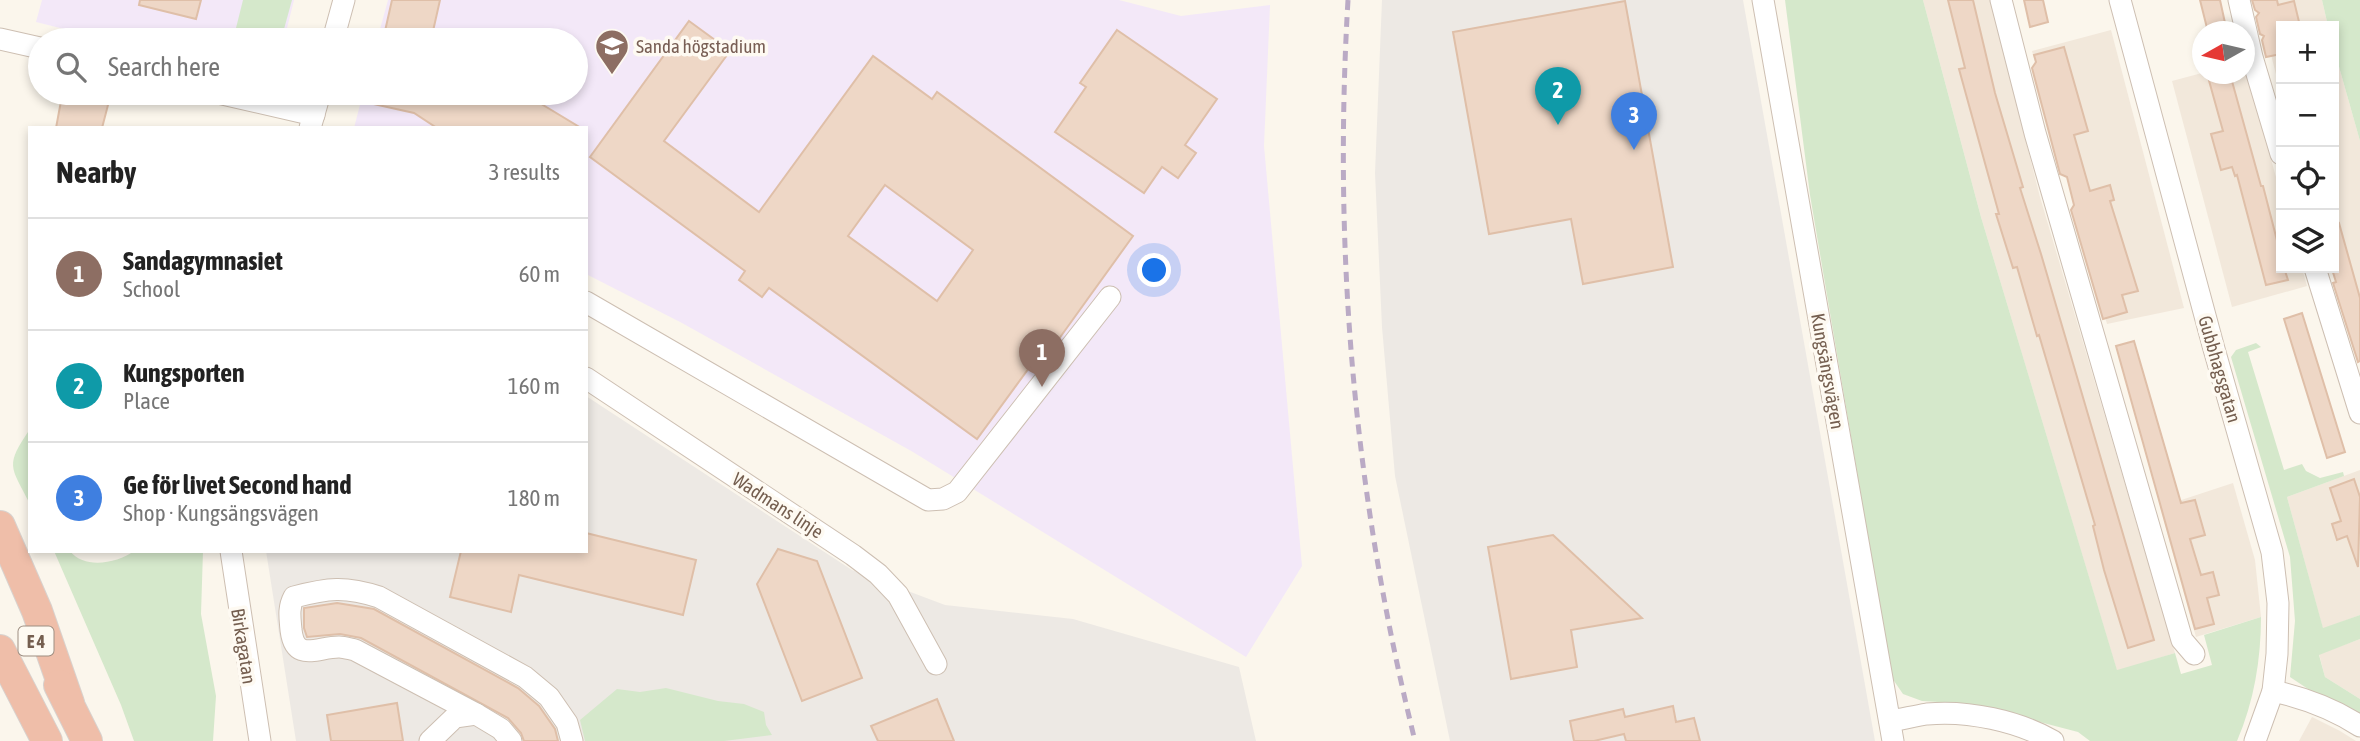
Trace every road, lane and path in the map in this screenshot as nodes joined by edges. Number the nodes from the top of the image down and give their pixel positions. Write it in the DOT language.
graph roads {
  1 [pos="344,0"];
  2 [pos="1763,0"];
  3 [pos="2001,0"];
  4 [pos="2120,0"];
  5 [pos="2239,0"];
  6 [pos="336,28"];
  7 [pos="0,39"];
  8 [pos="28,45"];
  9 [pos="257,105"];
  10 [pos="317,105"];
  11 [pos="312,122"];
  12 [pos="2279,147"];
  13 [pos="2317,273"];
  14 [pos="1110,297"];
  15 [pos="588,303"];
  16 [pos="588,379"];
  17 [pos="2360,413"];
  18 [pos="0,526"];
  19 [pos="231,553"];
  20 [pos="0,580"];
  21 [pos="0,650"];
  22 [pos="2194,654"];
  23 [pos="936,664"];
  24 [pos="2273,691"];
  25 [pos="69,703"];
  26 [pos="476,714"];
  27 [pos="2360,726"];
  28 [pos="1892,731"];
  29 [pos="47,741"];
  30 [pos="87,741"];
  31 [pos="260,741"];
  32 [pos="430,741"];
  33 [pos="511,741"];
  34 [pos="572,741"];
  35 [pos="2053,741"];
  36 [pos="2255,741"];
  1 -- 6 [label="street"];
  2 -- 28 [label="street, Kungsängsvägen"];
  3 -- 22 [label="street"];
  4 -- 24 [label="street, Gubbhagsgatan"];
  5 -- 12 [label="street"];
  7 -- 8 [label="street"];
  9 -- 11 [label="street"];
  10 -- 11 [label="street"];
  13 -- 17 [label="street"];
  14 -- 15 [label="street"];
  16 -- 23 [label="street, Wadmans linje"];
  18 -- 25 [label="highway"];
  19 -- 31 [label="street, Birkagatan"];
  20 -- 25 [label="highway, E 4"];
  21 -- 29 [label="highway, E 4"];
  24 -- 27 [label="street"];
  24 -- 36 [label="street, Gubbhagsgatan"];
  25 -- 30 [label="highway, E 4"];
  26 -- 32 [label="street"];
  26 -- 33 [label="street"];
  26 -- 34 [label="street"];
  28 -- 35 [label="street"];
}
